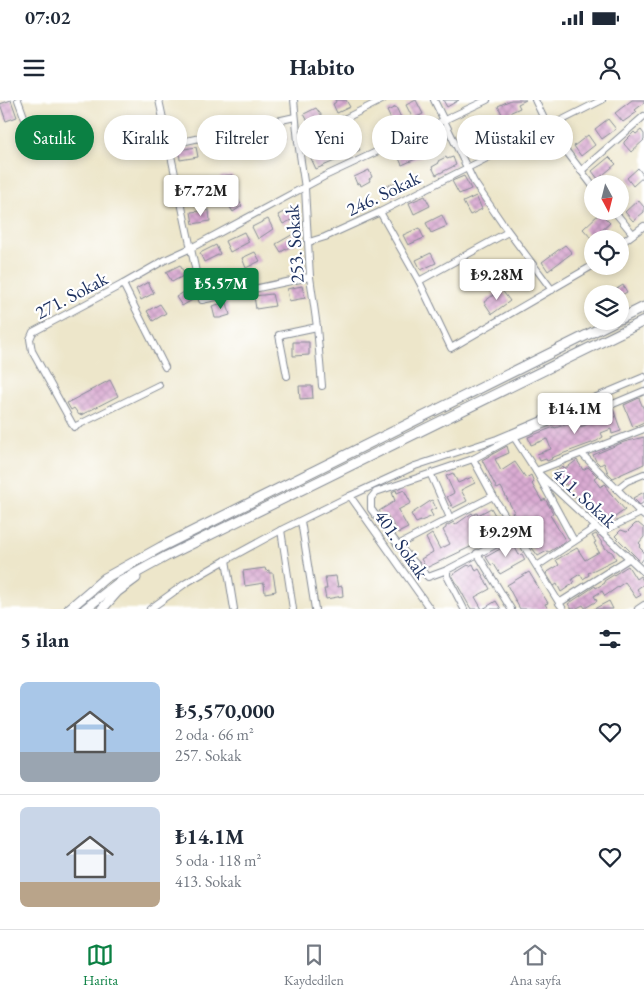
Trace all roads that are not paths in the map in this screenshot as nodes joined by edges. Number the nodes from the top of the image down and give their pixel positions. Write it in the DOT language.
graph roads {
  1 [pos="18,100"];
  2 [pos="159,100"];
  3 [pos="294,100"];
  4 [pos="382,100"];
  5 [pos="434,100"];
  6 [pos="487,100"];
  7 [pos="535,100"];
  8 [pos="602,100"];
  9 [pos="23,115"];
  10 [pos="162,115"];
  11 [pos="352,115"];
  12 [pos="441,115"];
  13 [pos="542,115"];
  14 [pos="572,115"];
  15 [pos="644,116"];
  16 [pos="296,117"];
  17 [pos="447,120"];
  18 [pos="447,128"];
  19 [pos="297,130"];
  20 [pos="187,141"];
  21 [pos="372,154"];
  22 [pos="171,160"];
  23 [pos="301,160"];
  24 [pos="484,160"];
  25 [pos="573,160"];
  26 [pos="466,169"];
  27 [pos="581,170"];
  28 [pos="585,175"];
  29 [pos="306,188"];
  30 [pos="380,212"];
  31 [pos="621,220"];
  32 [pos="644,226"];
  33 [pos="508,232"];
  34 [pos="633,234"];
  35 [pos="629,237"];
  36 [pos="309,242"];
  37 [pos="191,248"];
  38 [pos="584,271"];
  39 [pos="310,277"];
  40 [pos="419,281"];
  41 [pos="124,284"];
  42 [pos="552,290"];
  43 [pos="644,307"];
  44 [pos="629,314"];
  45 [pos="644,321"];
  46 [pos="317,327"];
  47 [pos="597,330"];
  48 [pos="165,367"];
  49 [pos="286,376"];
  50 [pos="644,377"];
  51 [pos="159,385"];
  52 [pos="322,386"];
  53 [pos="644,391"];
  54 [pos="644,429"];
  55 [pos="514,437"];
  56 [pos="582,454"];
  57 [pos="472,460"];
  58 [pos="536,471"];
  59 [pos="644,474"];
  60 [pos="430,475"];
  61 [pos="617,489"];
  62 [pos="350,496"];
  63 [pos="493,496"];
  64 [pos="643,514"];
  65 [pos="450,518"];
  66 [pos="301,521"];
  67 [pos="282,530"];
  68 [pos="598,530"];
  69 [pos="516,534"];
  70 [pos="574,541"];
  71 [pos="398,545"];
  72 [pos="477,553"];
  73 [pos="167,556"];
  74 [pos="630,558"];
  75 [pos="226,560"];
  76 [pos="537,566"];
  77 [pos="447,570"];
  78 [pos="644,572"];
  79 [pos="644,605"];
  80 [pos="561,606"];
  81 [pos="155,608"];
  82 [pos="69,609"];
  83 [pos="85,609"];
  84 [pos="102,609"];
  85 [pos="234,609"];
  86 [pos="293,609"];
  87 [pos="316,609"];
  88 [pos="430,609"];
  89 [pos="464,609"];
  90 [pos="512,609"];
  91 [pos="638,609"];
  1 -- 9 [label="street"];
  2 -- 10 [label="street"];
  3 -- 16 [label="street, 253. Sokak"];
  4 -- 11 [label="street"];
  5 -- 12 [label="street"];
  6 -- 17 [label="street, 271. Sokak"];
  7 -- 13 [label="street"];
  8 -- 14 [label="street, 246. Sokak"];
  15 -- 27 [label="street"];
  16 -- 19 [label="street, 253. Sokak"];
  16 -- 20 [label="street"];
  18 -- 26 [label="street"];
  21 -- 29 [label="street, 271. Sokak"];
  22 -- 37 [label="street"];
  23 -- 29 [label="street, 253. Sokak"];
  24 -- 26 [label="street, 246. Sokak"];
  25 -- 27 [label="street"];
  26 -- 30 [label="street, 246. Sokak"];
  26 -- 33 [label="street"];
  27 -- 28 [label="street"];
  29 -- 36 [label="street, 253. Sokak"];
  29 -- 37 [label="street, 271. Sokak"];
  30 -- 36 [label="street, 246. Sokak"];
  30 -- 40 [label="street"];
  31 -- 34 [label="street"];
  32 -- 34 [label="street"];
  33 -- 40 [label="street"];
  33 -- 42 [label="street"];
  34 -- 35 [label="street"];
  36 -- 39 [label="street, 253. Sokak"];
  37 -- 39 [label="street"];
  37 -- 41 [label="street, 271. Sokak"];
  38 -- 42 [label="street"];
  39 -- 46 [label="street, 253. Sokak"];
  40 -- 42 [label="street"];
  41 -- 48 [label="street"];
  41 -- 51 [label="street, 271. Sokak"];
  43 -- 44 [label="highway"];
  45 -- 73 [label="highway"];
  46 -- 49 [label="street"];
  46 -- 52 [label="street, 253. Sokak"];
  47 -- 82 [label="highway"];
  50 -- 62 [label="street"];
  53 -- 55 [label="street"];
  54 -- 56 [label="street"];
  55 -- 57 [label="street"];
  55 -- 58 [label="street, 411. Sokak"];
  56 -- 58 [label="street"];
  56 -- 61 [label="street"];
  57 -- 60 [label="street"];
  57 -- 63 [label="street"];
  58 -- 68 [label="street, 411. Sokak"];
  58 -- 70 [label="street"];
  59 -- 61 [label="street"];
  60 -- 65 [label="street"];
  60 -- 71 [label="street"];
  61 -- 64 [label="street"];
  62 -- 66 [label="street"];
  62 -- 88 [label="street, 401. Sokak"];
  63 -- 65 [label="street"];
  63 -- 69 [label="street"];
  64 -- 68 [label="street"];
  65 -- 71 [label="street"];
  66 -- 67 [label="street"];
  66 -- 87 [label="street"];
  67 -- 75 [label="street"];
  67 -- 86 [label="street"];
  68 -- 70 [label="street"];
  68 -- 74 [label="street, 411. Sokak"];
  69 -- 72 [label="street"];
  69 -- 76 [label="street"];
  70 -- 76 [label="street"];
  71 -- 77 [label="street"];
  72 -- 77 [label="street"];
  72 -- 90 [label="street"];
  73 -- 83 [label="highway"];
  73 -- 84 [label="highway"];
  74 -- 78 [label="street, 411. Sokak"];
  74 -- 80 [label="street"];
  75 -- 81 [label="street"];
  75 -- 85 [label="street"];
  76 -- 80 [label="street"];
  77 -- 89 [label="street"];
  79 -- 91 [label="street"];
}
